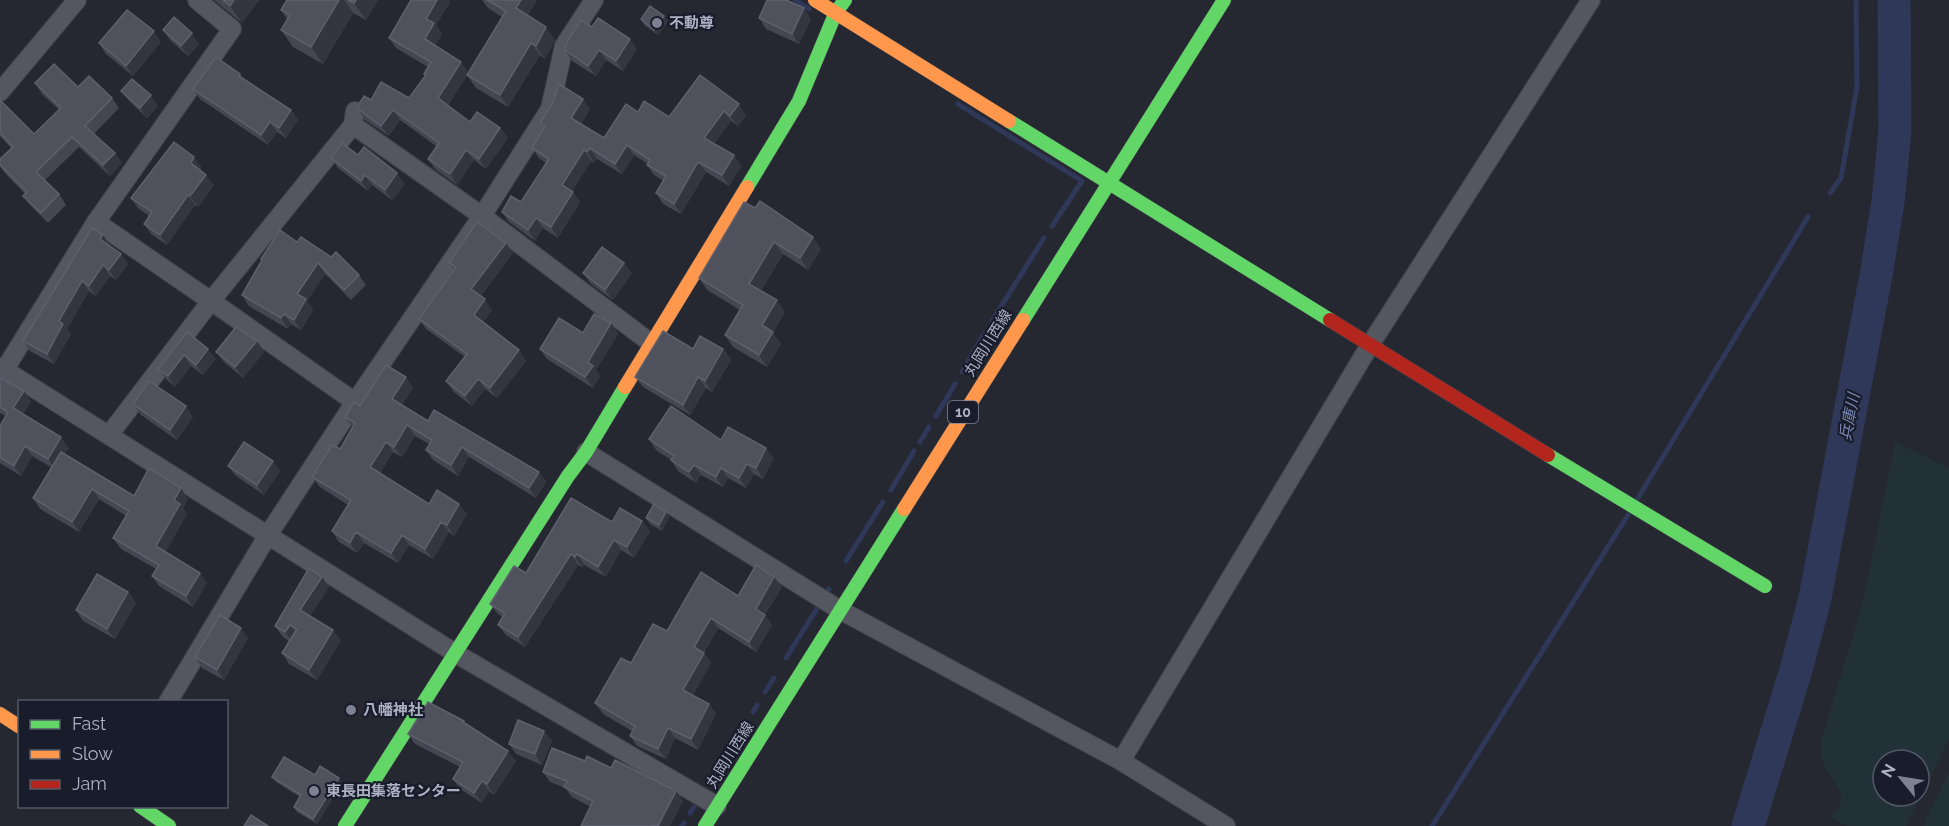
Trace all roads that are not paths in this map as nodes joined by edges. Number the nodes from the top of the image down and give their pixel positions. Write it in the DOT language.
graph roads {
  1 [pos="77,0"];
  2 [pos="197,0"];
  3 [pos="594,0"];
  4 [pos="815,0"];
  5 [pos="845,0"];
  6 [pos="1224,0"];
  7 [pos="1591,0"];
  8 [pos="836,12"];
  9 [pos="0,92"];
  10 [pos="1108,183"];
  11 [pos="482,216"];
  12 [pos="96,222"];
  13 [pos="211,301"];
  14 [pos="651,343"];
  15 [pos="1370,345"];
  16 [pos="1,371"];
  17 [pos="355,402"];
  18 [pos="109,435"];
  19 [pos="586,452"];
  20 [pos="268,535"];
  21 [pos="1765,586"];
  22 [pos="840,610"];
  23 [pos="455,653"];
  24 [pos="169,700"];
  25 [pos="0,714"];
  26 [pos="18,726"];
  27 [pos="1121,760"];
  28 [pos="717,806"];
  29 [pos="142,808"];
  30 [pos="170,826"];
  31 [pos="345,826"];
  32 [pos="705,826"];
  33 [pos="1226,826"];
  1 -- 9 [label="street"];
  2 -- 12 [label="street"];
  3 -- 11 [label="street"];
  4 -- 8 [label="street"];
  5 -- 8 [label="street"];
  6 -- 10 [label="street, 丸岡川西線 / 10"];
  7 -- 15 [label="street"];
  8 -- 10 [label="street"];
  8 -- 14 [label="street"];
  10 -- 15 [label="street"];
  10 -- 22 [label="street, 丸岡川西線 / 10"];
  11 -- 13 [label="street"];
  11 -- 14 [label="street"];
  11 -- 17 [label="street"];
  12 -- 13 [label="street"];
  12 -- 16 [label="street"];
  13 -- 17 [label="street"];
  13 -- 18 [label="street"];
  14 -- 19 [label="street"];
  15 -- 21 [label="street"];
  15 -- 27 [label="street"];
  16 -- 18 [label="street"];
  17 -- 20 [label="street"];
  18 -- 20 [label="street"];
  19 -- 22 [label="street"];
  19 -- 23 [label="street"];
  20 -- 23 [label="street"];
  20 -- 24 [label="street"];
  22 -- 27 [label="street"];
  22 -- 28 [label="street, 丸岡川西線 / 10"];
  23 -- 28 [label="street"];
  23 -- 31 [label="street"];
  25 -- 26 [label="street"];
  27 -- 33 [label="street"];
  28 -- 32 [label="street, 丸岡川西線 / 10"];
  29 -- 30 [label="street"];
}
